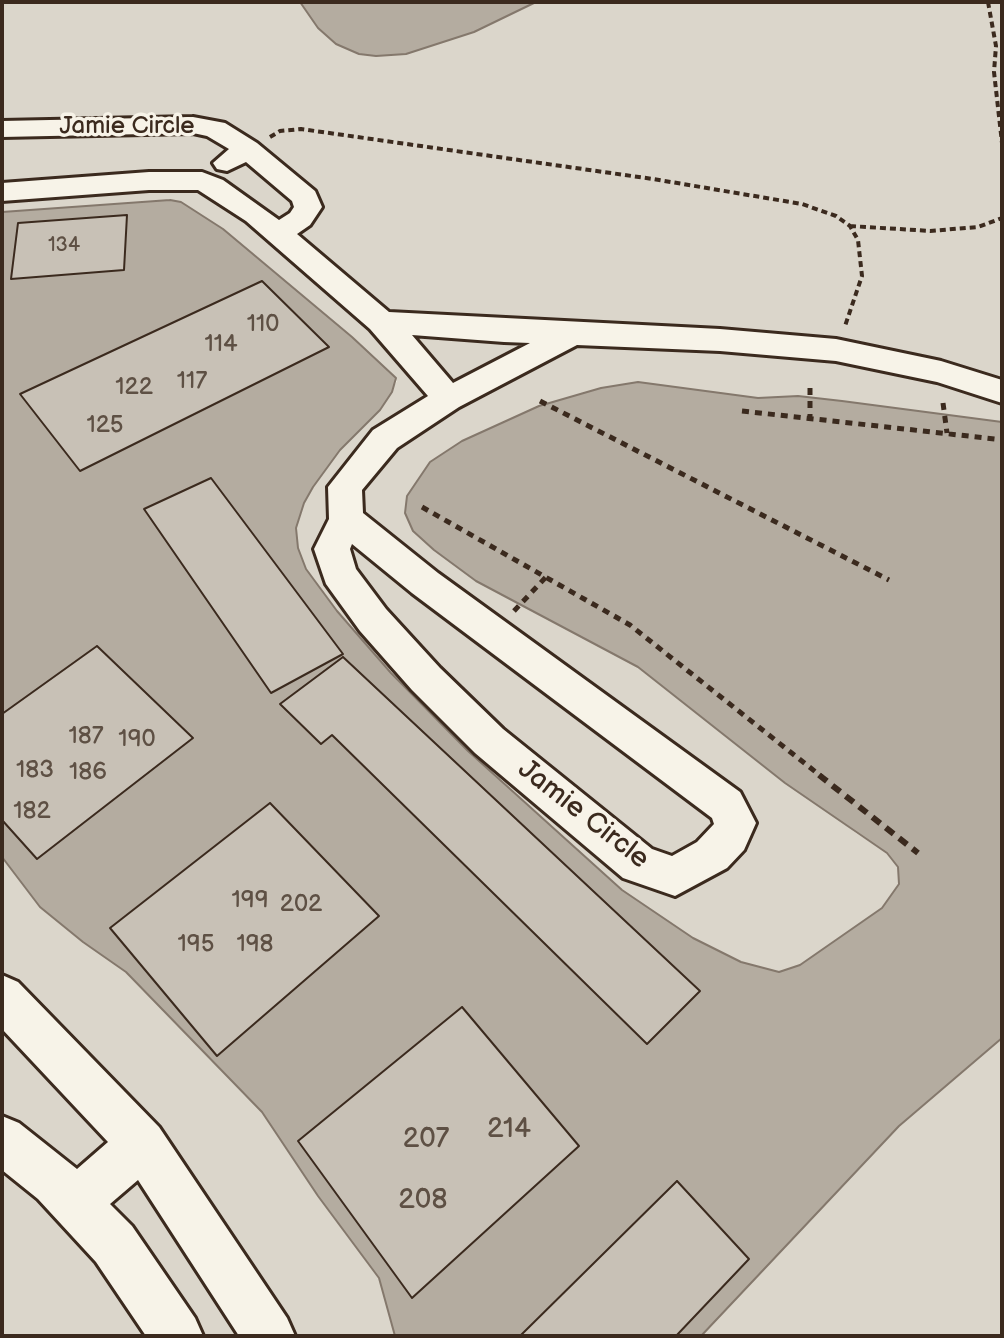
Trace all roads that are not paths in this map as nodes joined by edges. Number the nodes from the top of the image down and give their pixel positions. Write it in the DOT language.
graph roads {
  1 [pos="2,129"];
  2 [pos="247,149"];
  3 [pos="202,181"];
  4 [pos="2,192"];
  5 [pos="277,234"];
  6 [pos="381,322"];
  7 [pos="572,334"];
  8 [pos="1002,392"];
  9 [pos="448,399"];
  10 [pos="346,519"];
  11 [pos="2,997"];
  12 [pos="2,1140"];
  13 [pos="142,1144"];
  14 [pos="75,1203"];
  15 [pos="177,1336"];
  16 [pos="269,1336"];
  1 -- 2 [label="street, Jamie Circle"];
  2 -- 3 [label="street, Jamie Circle"];
  2 -- 5 [label="street, Jamie Circle"];
  3 -- 4 [label="street, Jamie Circle"];
  3 -- 5 [label="street, Jamie Circle"];
  5 -- 6 [label="street, Jamie Circle"];
  6 -- 7 [label="street, Jamie Circle"];
  6 -- 9 [label="street, Jamie Circle"];
  7 -- 8 [label="street, Jamie Circle"];
  7 -- 9 [label="street, Jamie Circle"];
  9 -- 10 [label="street, Jamie Circle"];
  10 -- 10 [label="street, Jamie Circle"];
  11 -- 13 [label="street"];
  12 -- 14 [label="street"];
  13 -- 14 [label="street"];
  13 -- 16 [label="street"];
  14 -- 15 [label="street"];
}
